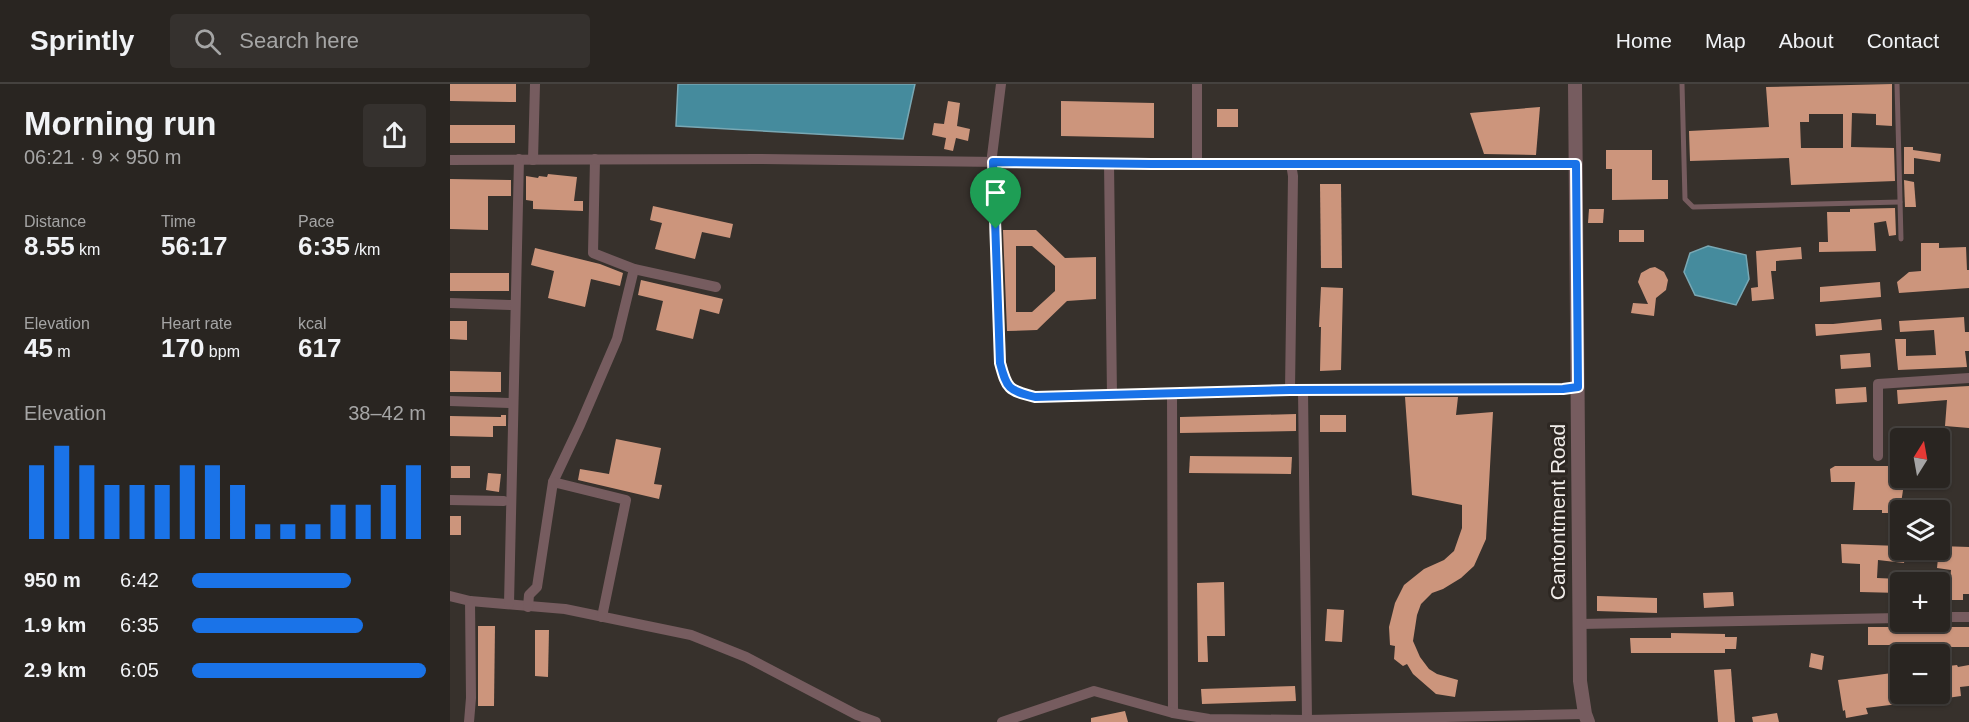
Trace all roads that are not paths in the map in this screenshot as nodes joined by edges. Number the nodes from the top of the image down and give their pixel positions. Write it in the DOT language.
graph roads {
  1 [pos="535,84"];
  2 [pos="1001,84"];
  3 [pos="1197,84"];
  4 [pos="1575,84"];
  5 [pos="1682,84"];
  6 [pos="1897,84"];
  7 [pos="519,159"];
  8 [pos="595,159"];
  9 [pos="450,160"];
  10 [pos="533,160"];
  11 [pos="993,162"];
  12 [pos="1108,163"];
  13 [pos="1197,164"];
  14 [pos="1291,164"];
  15 [pos="1576,164"];
  16 [pos="1900,202"];
  17 [pos="1901,239"];
  18 [pos="634,269"];
  19 [pos="716,287"];
  20 [pos="450,303"];
  21 [pos="511,305"];
  22 [pos="1969,378"];
  23 [pos="1578,387"];
  24 [pos="1290,390"];
  25 [pos="1303,390"];
  26 [pos="1172,394"];
  27 [pos="1112,395"];
  28 [pos="450,401"];
  29 [pos="508,403"];
  30 [pos="1878,456"];
  31 [pos="553,482"];
  32 [pos="450,500"];
  33 [pos="504,501"];
  34 [pos="450,596"];
  35 [pos="470,601"];
  36 [pos="509,604"];
  37 [pos="528,607"];
  38 [pos="602,617"];
  39 [pos="1950,617"];
  40 [pos="1969,617"];
  41 [pos="1890,618"];
  42 [pos="1580,624"];
  43 [pos="1173,713"];
  44 [pos="1587,718"];
  45 [pos="1222,720"];
  46 [pos="1307,720"];
  47 [pos="469,722"];
  48 [pos="876,722"];
  49 [pos="1002,722"];
  1 -- 10 [label="street"];
  2 -- 11 [label="street"];
  3 -- 13 [label="street"];
  4 -- 15 [label="street, Cantontment Road"];
  5 -- 16 [label="lane"];
  6 -- 16 [label="lane"];
  7 -- 9 [label="street"];
  7 -- 10 [label="street"];
  7 -- 36 [label="street"];
  8 -- 10 [label="street"];
  8 -- 11 [label="street"];
  8 -- 18 [label="street"];
  11 -- 12 [label="street"];
  11 -- 27 [label="street"];
  12 -- 13 [label="street"];
  12 -- 27 [label="street"];
  13 -- 14 [label="street"];
  14 -- 15 [label="street"];
  14 -- 24 [label="street"];
  15 -- 23 [label="street, Cantontment Road"];
  16 -- 17 [label="lane"];
  18 -- 19 [label="street"];
  18 -- 31 [label="street"];
  20 -- 21 [label="street"];
  22 -- 30 [label="street"];
  23 -- 25 [label="street"];
  23 -- 42 [label="street, Cantontment Road"];
  24 -- 25 [label="street"];
  24 -- 26 [label="street"];
  25 -- 46 [label="street"];
  26 -- 27 [label="street"];
  26 -- 43 [label="street"];
  28 -- 29 [label="street"];
  31 -- 37 [label="street"];
  31 -- 38 [label="street"];
  32 -- 33 [label="street"];
  34 -- 35 [label="street"];
  35 -- 36 [label="street"];
  35 -- 47 [label="street"];
  36 -- 37 [label="street"];
  37 -- 38 [label="street"];
  38 -- 48 [label="street"];
  39 -- 40 [label="street"];
  41 -- 42 [label="street"];
  42 -- 44 [label="street, Cantontment Road"];
  43 -- 45 [label="street"];
  43 -- 49 [label="street"];
  44 -- 46 [label="street"];
  45 -- 46 [label="street"];
}
